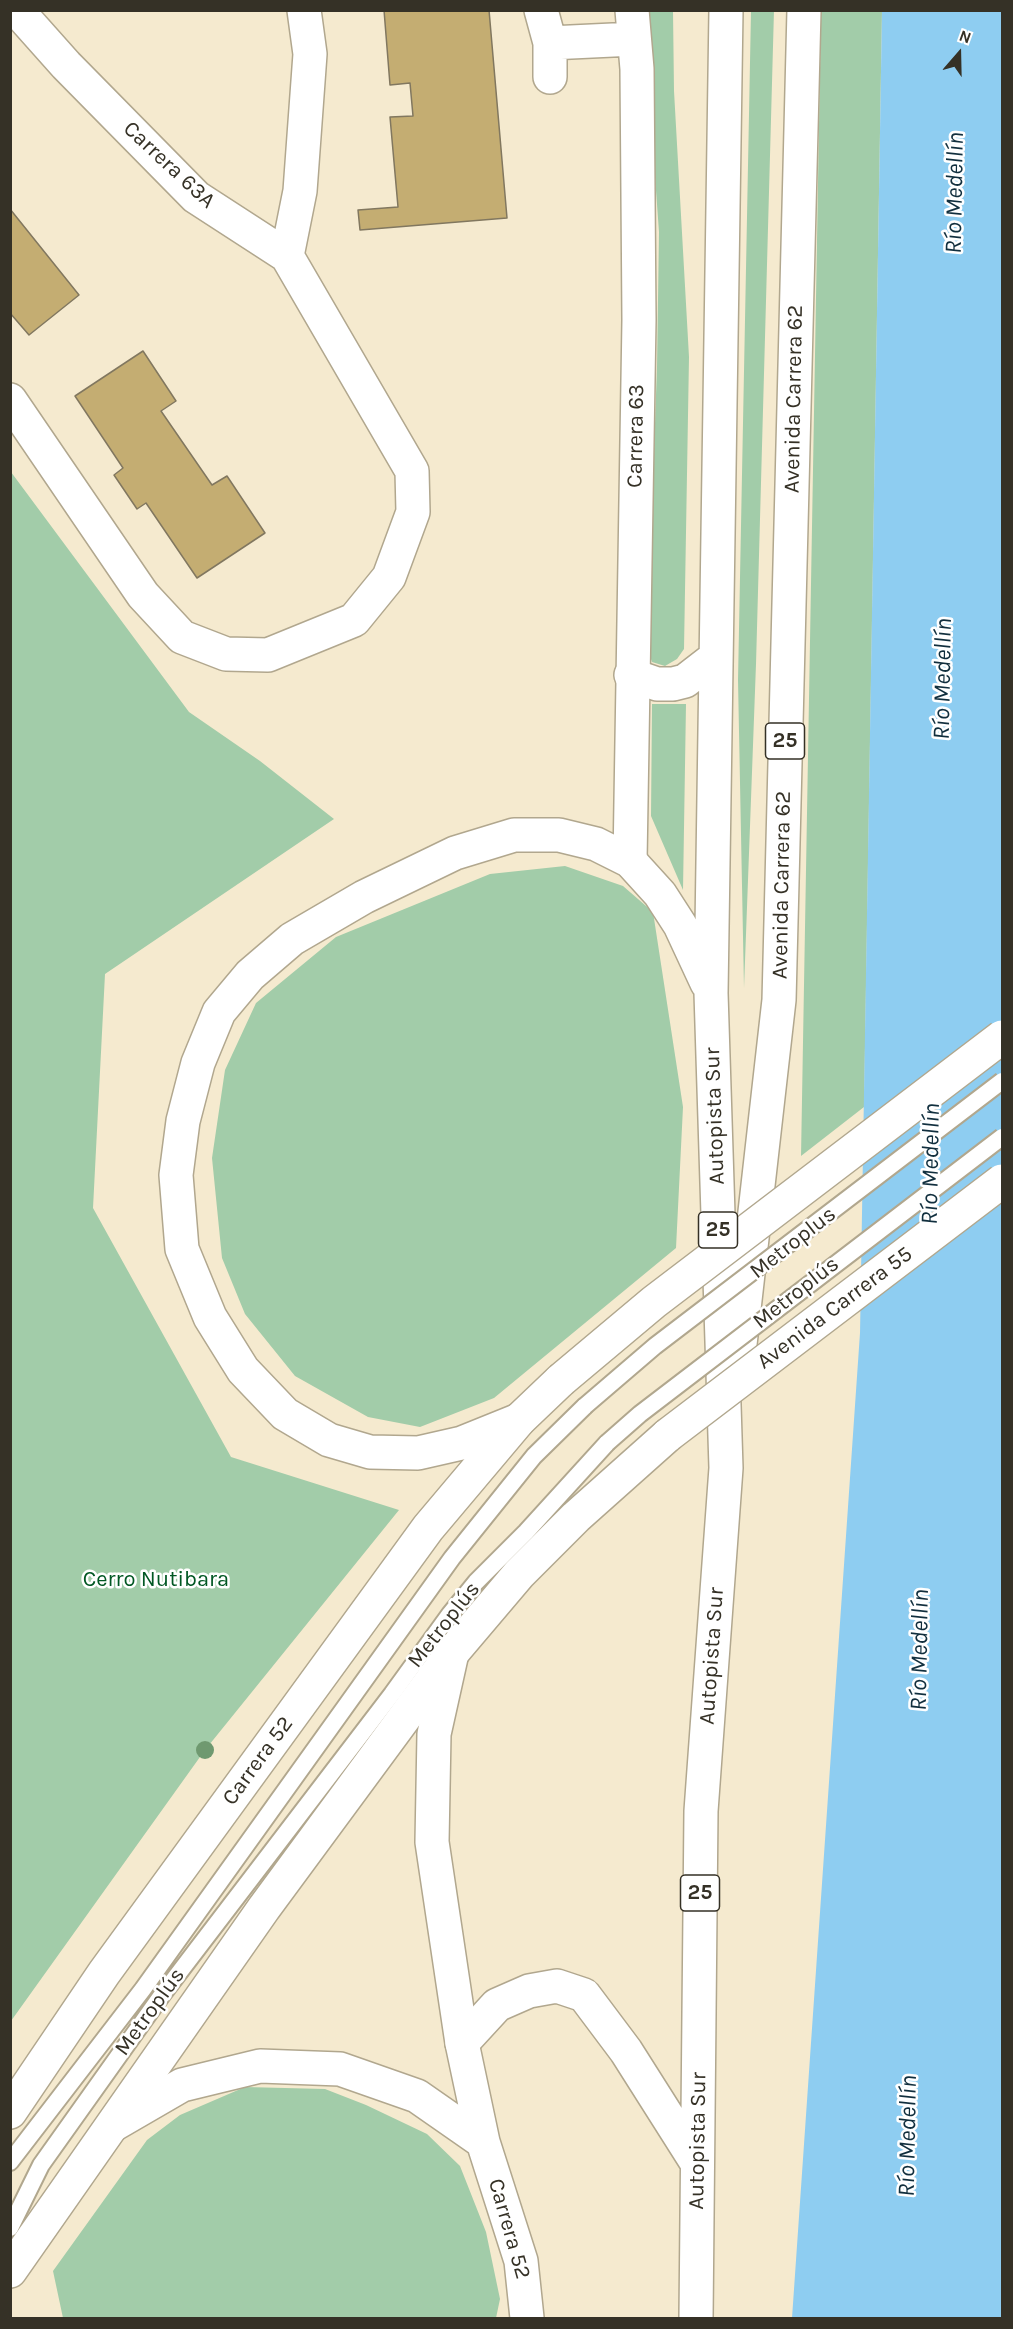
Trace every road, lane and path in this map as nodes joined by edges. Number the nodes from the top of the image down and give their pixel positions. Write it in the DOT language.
graph roads {
  1 [pos="17,10"];
  2 [pos="304,10"];
  3 [pos="541,10"];
  4 [pos="726,10"];
  5 [pos="804,10"];
  6 [pos="633,25"];
  7 [pos="550,43"];
  8 [pos="550,77"];
  9 [pos="286,256"];
  10 [pos="10,400"];
  11 [pos="716,657"];
  12 [pos="631,675"];
  13 [pos="630,861"];
  14 [pos="711,993"];
  15 [pos="1002,1037"];
  16 [pos="1002,1081"];
  17 [pos="1002,1137"];
  18 [pos="1002,1181"];
  19 [pos="585,1406"];
  20 [pos="519,1420"];
  21 [pos="668,1435"];
  22 [pos="726,1468"];
  23 [pos="452,1653"];
  24 [pos="462,2043"];
  25 [pos="10,2112"];
  26 [pos="113,2125"];
  27 [pos="483,2142"];
  28 [pos="10,2163"];
  29 [pos="697,2163"];
  30 [pos="10,2228"];
  31 [pos="10,2271"];
  32 [pos="527,2319"];
  33 [pos="696,2319"];
  1 -- 9 [label="main road, Carrera 63A"];
  2 -- 9 [label="main road"];
  3 -- 7 [label="main road"];
  4 -- 11 [label="main road, 25"];
  5 -- 22 [label="main road, Avenida Carrera 62 / 25"];
  6 -- 7 [label="main road"];
  6 -- 12 [label="main road, Carrera 63"];
  7 -- 8 [label="main road"];
  9 -- 10 [label="main road"];
  11 -- 12 [label="main road"];
  11 -- 14 [label="main road, 25"];
  12 -- 13 [label="main road, Carrera 63"];
  13 -- 14 [label="main road"];
  13 -- 20 [label="main road"];
  14 -- 22 [label="main road, Autopista Sur / 25"];
  15 -- 20 [label="main road, Carrera 52, bridge"];
  16 -- 19 [label="lane, Metroplus, bridge"];
  17 -- 30 [label="lane, Metroplús, bridge"];
  18 -- 21 [label="main road, Avenida Carrera 55, bridge"];
  19 -- 28 [label="lane, Metroplús"];
  20 -- 25 [label="main road, Carrera 52"];
  21 -- 23 [label="main road, Carrera 52"];
  22 -- 29 [label="main road, Autopista Sur / 25"];
  23 -- 24 [label="main road, Carrera 52"];
  23 -- 26 [label="main road, Carrera 52"];
  24 -- 27 [label="main road, Carrera 52"];
  24 -- 29 [label="main road"];
  26 -- 27 [label="main road, Carrera 52"];
  26 -- 31 [label="main road, Carrera 52"];
  27 -- 32 [label="main road, Carrera 52"];
  29 -- 33 [label="main road, Autopista Sur / 25"];
}
